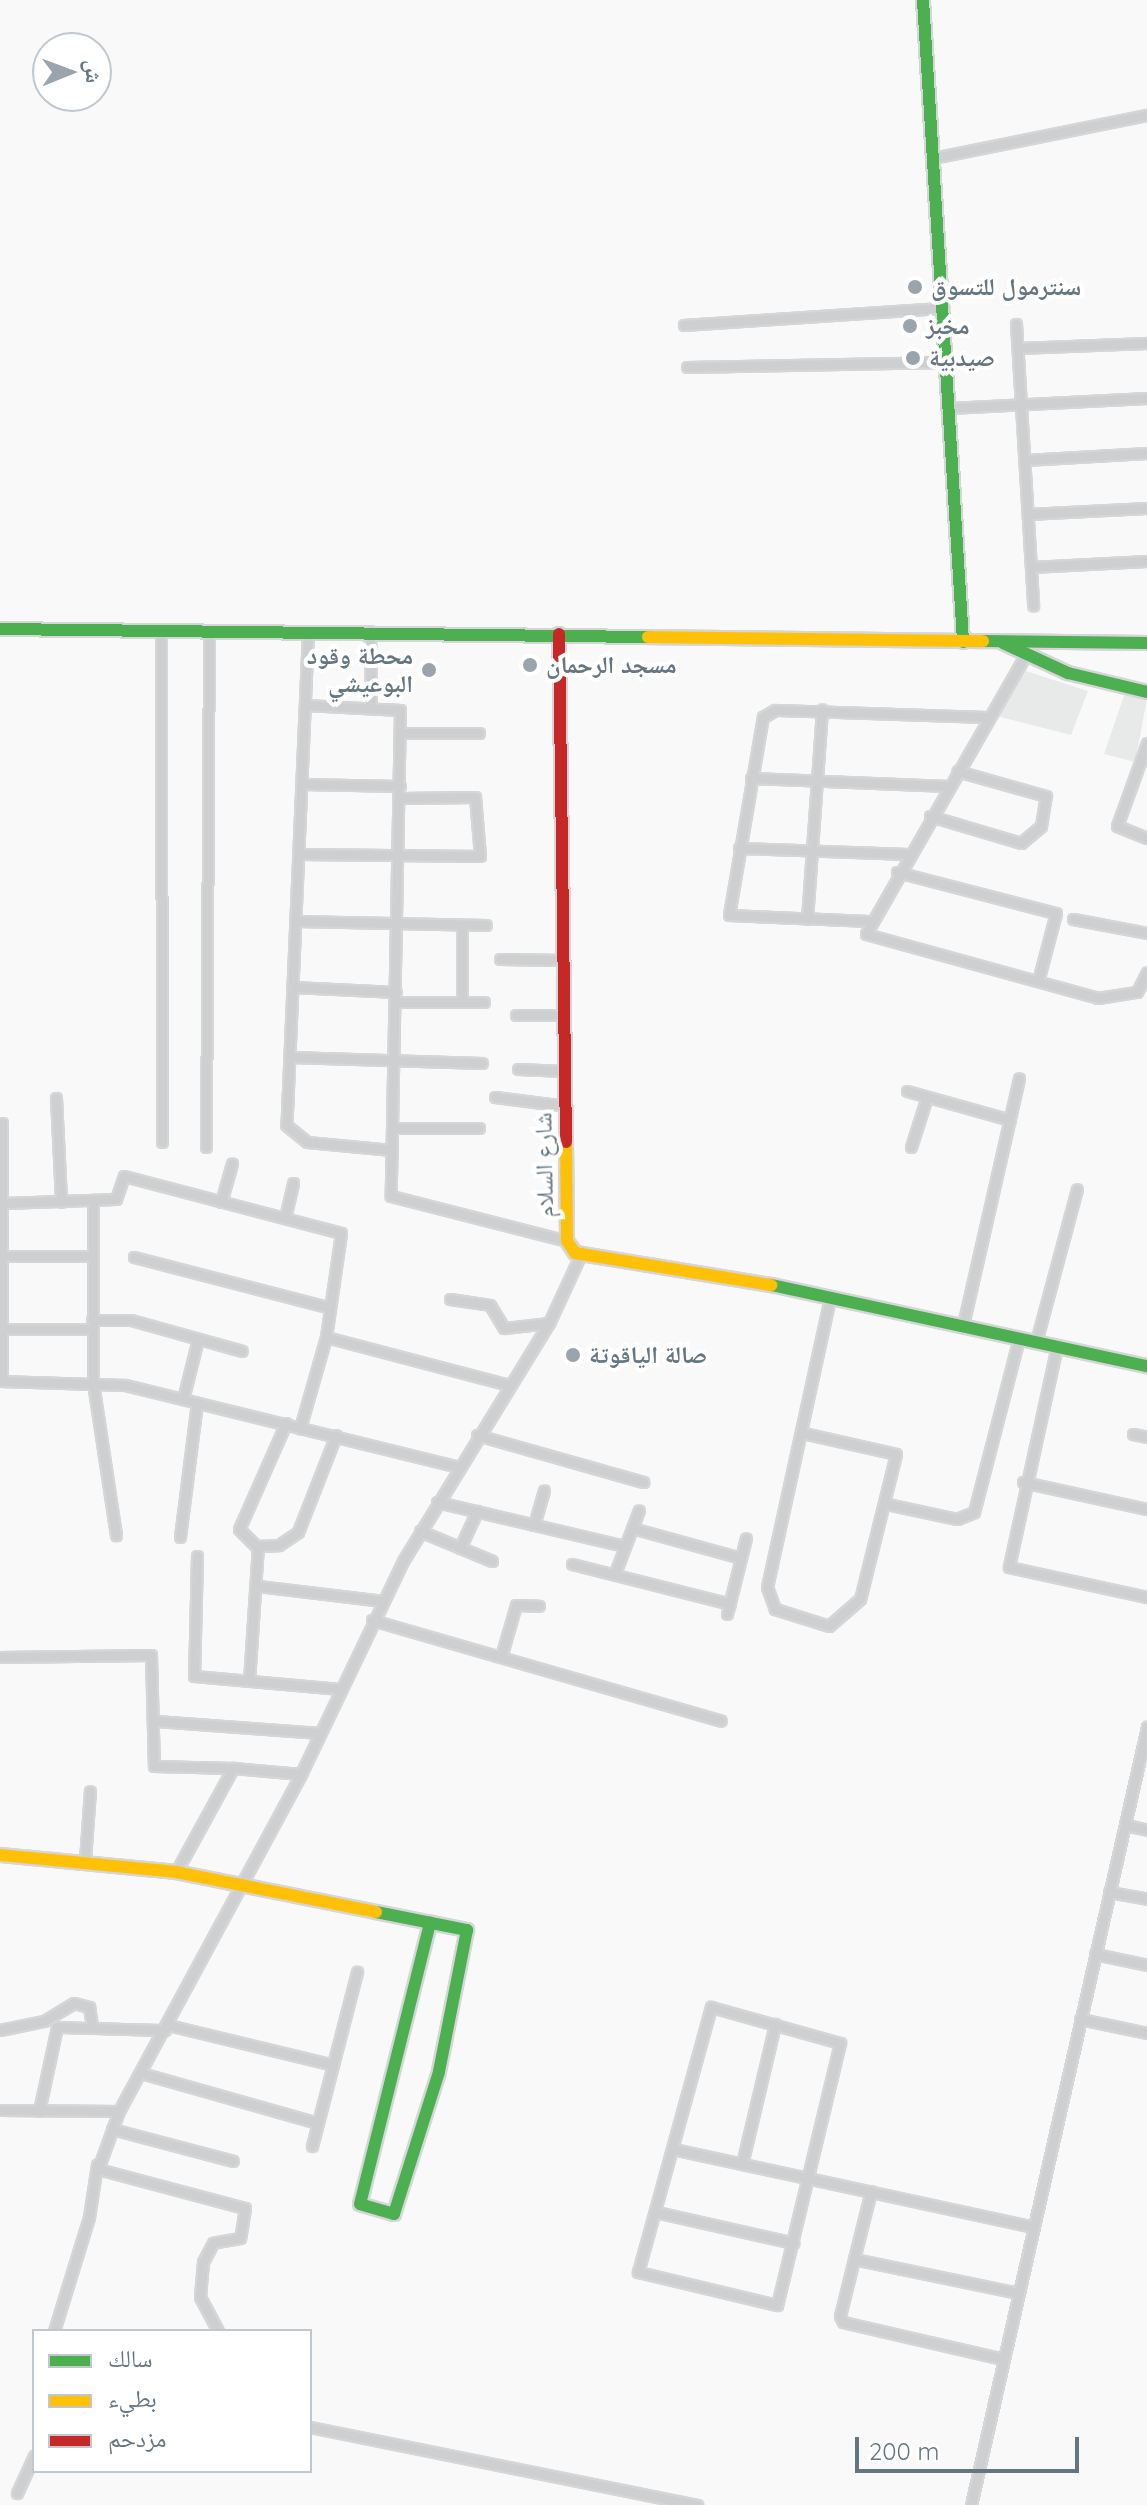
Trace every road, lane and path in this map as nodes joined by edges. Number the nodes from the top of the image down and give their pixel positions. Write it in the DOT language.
graph roads {
  1 [pos="923,0"];
  2 [pos="1147,115"];
  3 [pos="933,158"];
  4 [pos="943,308"];
  5 [pos="1016,324"];
  6 [pos="684,325"];
  7 [pos="1147,343"];
  8 [pos="1018,348"];
  9 [pos="946,362"];
  10 [pos="687,367"];
  11 [pos="1147,398"];
  12 [pos="1021,404"];
  13 [pos="949,408"];
  14 [pos="1147,453"];
  15 [pos="1025,460"];
  16 [pos="1147,508"];
  17 [pos="1028,514"];
  18 [pos="1147,561"];
  19 [pos="1031,567"];
  20 [pos="1033,605"];
  21 [pos="0,629"];
  22 [pos="209,631"];
  23 [pos="308,631"];
  24 [pos="370,631"];
  25 [pos="161,633"];
  26 [pos="559,634"];
  27 [pos="1146,641"];
  28 [pos="963,642"];
  29 [pos="1001,642"];
  30 [pos="1025,656"];
  31 [pos="1147,692"];
  32 [pos="305,705"];
  33 [pos="371,707"];
  34 [pos="822,710"];
  35 [pos="989,717"];
  36 [pos="400,733"];
  37 [pos="479,733"];
  38 [pos="1147,743"];
  39 [pos="1142,770"];
  40 [pos="957,771"];
  41 [pos="751,778"];
  42 [pos="820,781"];
  43 [pos="302,784"];
  44 [pos="400,786"];
  45 [pos="948,786"];
  46 [pos="400,798"];
  47 [pos="930,816"];
  48 [pos="1147,838"];
  49 [pos="739,848"];
  50 [pos="814,851"];
  51 [pos="299,854"];
  52 [pos="908,854"];
  53 [pos="400,858"];
  54 [pos="897,872"];
  55 [pos="807,919"];
  56 [pos="1073,919"];
  57 [pos="296,921"];
  58 [pos="868,921"];
  59 [pos="398,925"];
  60 [pos="462,925"];
  61 [pos="486,925"];
  62 [pos="1147,933"];
  63 [pos="500,959"];
  64 [pos="563,960"];
  65 [pos="1147,972"];
  66 [pos="1038,981"];
  67 [pos="293,987"];
  68 [pos="396,997"];
  69 [pos="462,1002"];
  70 [pos="484,1002"];
  71 [pos="516,1015"];
  72 [pos="564,1015"];
  73 [pos="290,1057"];
  74 [pos="394,1061"];
  75 [pos="482,1063"];
  76 [pos="518,1069"];
  77 [pos="564,1071"];
  78 [pos="1019,1078"];
  79 [pos="907,1091"];
  80 [pos="495,1097"];
  81 [pos="927,1097"];
  82 [pos="56,1098"];
  83 [pos="565,1106"];
  84 [pos="1010,1120"];
  85 [pos="2,1123"];
  86 [pos="393,1128"];
  87 [pos="479,1128"];
  88 [pos="162,1142"];
  89 [pos="206,1147"];
  90 [pos="911,1147"];
  91 [pos="392,1150"];
  92 [pos="232,1164"];
  93 [pos="293,1183"];
  94 [pos="1077,1189"];
  95 [pos="93,1201"];
  96 [pos="61,1202"];
  97 [pos="221,1202"];
  98 [pos="4,1203"];
  99 [pos="285,1218"];
  100 [pos="567,1241"];
  101 [pos="4,1256"];
  102 [pos="92,1256"];
  103 [pos="580,1256"];
  104 [pos="134,1257"];
  105 [pos="830,1298"];
  106 [pos="450,1299"];
  107 [pos="328,1307"];
  108 [pos="549,1323"];
  109 [pos="92,1325"];
  110 [pos="963,1325"];
  111 [pos="3,1329"];
  112 [pos="326,1337"];
  113 [pos="1019,1338"];
  114 [pos="198,1339"];
  115 [pos="1036,1342"];
  116 [pos="1057,1346"];
  117 [pos="242,1351"];
  118 [pos="1147,1366"];
  119 [pos="1,1381"];
  120 [pos="93,1383"];
  121 [pos="509,1385"];
  122 [pos="183,1399"];
  123 [pos="197,1403"];
  124 [pos="286,1423"];
  125 [pos="300,1428"];
  126 [pos="803,1433"];
  127 [pos="1133,1434"];
  128 [pos="336,1435"];
  129 [pos="477,1435"];
  130 [pos="1147,1437"];
  131 [pos="458,1467"];
  132 [pos="643,1482"];
  133 [pos="1023,1482"];
  134 [pos="544,1490"];
  135 [pos="437,1502"];
  136 [pos="887,1504"];
  137 [pos="1147,1509"];
  138 [pos="639,1510"];
  139 [pos="477,1511"];
  140 [pos="534,1525"];
  141 [pos="632,1528"];
  142 [pos="420,1531"];
  143 [pos="116,1535"];
  144 [pos="180,1537"];
  145 [pos="746,1538"];
  146 [pos="258,1546"];
  147 [pos="625,1546"];
  148 [pos="460,1548"];
  149 [pos="197,1556"];
  150 [pos="741,1558"];
  151 [pos="492,1561"];
  152 [pos="572,1564"];
  153 [pos="615,1573"];
  154 [pos="258,1586"];
  155 [pos="1147,1597"];
  156 [pos="383,1601"];
  157 [pos="539,1606"];
  158 [pos="372,1620"];
  159 [pos="0,1657"];
  160 [pos="501,1657"];
  161 [pos="249,1681"];
  162 [pos="340,1689"];
  163 [pos="156,1721"];
  164 [pos="721,1721"];
  165 [pos="1147,1727"];
  166 [pos="320,1733"];
  167 [pos="233,1768"];
  168 [pos="301,1774"];
  169 [pos="90,1791"];
  170 [pos="1126,1825"];
  171 [pos="1147,1830"];
  172 [pos="0,1855"];
  173 [pos="85,1860"];
  174 [pos="176,1872"];
  175 [pos="243,1884"];
  176 [pos="1109,1892"];
  177 [pos="1147,1899"];
  178 [pos="430,1923"];
  179 [pos="1095,1954"];
  180 [pos="1147,1965"];
  181 [pos="357,1972"];
  182 [pos="1080,2019"];
  183 [pos="775,2024"];
  184 [pos="92,2025"];
  185 [pos="166,2028"];
  186 [pos="0,2030"];
  187 [pos="1147,2033"];
  188 [pos="333,2065"];
  189 [pos="141,2073"];
  190 [pos="39,2111"];
  191 [pos="119,2111"];
  192 [pos="0,2112"];
  193 [pos="318,2123"];
  194 [pos="112,2129"];
  195 [pos="312,2146"];
  196 [pos="673,2149"];
  197 [pos="233,2161"];
  198 [pos="742,2164"];
  199 [pos="97,2165"];
  200 [pos="811,2179"];
  201 [pos="871,2191"];
  202 [pos="656,2212"];
  203 [pos="1034,2227"];
  204 [pos="794,2243"];
  205 [pos="854,2259"];
  206 [pos="1018,2293"];
  207 [pos="55,2329"];
  208 [pos="217,2329"];
  209 [pos="1003,2359"];
  210 [pos="312,2427"];
  211 [pos="32,2460"];
  212 [pos="17,2493"];
  213 [pos="697,2505"];
  214 [pos="971,2505"];
  1 -- 3 [label="main road"];
  2 -- 3 [label="street"];
  3 -- 4 [label="main road"];
  4 -- 6 [label="street"];
  4 -- 9 [label="main road"];
  5 -- 8 [label="street"];
  7 -- 8 [label="street"];
  8 -- 12 [label="street"];
  9 -- 10 [label="street"];
  9 -- 13 [label="main road"];
  11 -- 12 [label="street"];
  12 -- 13 [label="street"];
  12 -- 15 [label="street"];
  13 -- 28 [label="main road"];
  14 -- 15 [label="street"];
  15 -- 17 [label="street"];
  16 -- 17 [label="street"];
  17 -- 19 [label="street"];
  18 -- 19 [label="street"];
  19 -- 20 [label="street"];
  21 -- 25 [label="main road"];
  22 -- 23 [label="main road"];
  22 -- 25 [label="main road"];
  22 -- 89 [label="street"];
  23 -- 24 [label="main road"];
  23 -- 32 [label="street"];
  24 -- 26 [label="main road"];
  24 -- 33 [label="street"];
  25 -- 88 [label="street"];
  26 -- 28 [label="main road"];
  26 -- 64 [label="main road, شارع السلام"];
  27 -- 29 [label="main road"];
  28 -- 29 [label="main road"];
  29 -- 30 [label="main road"];
  30 -- 31 [label="main road"];
  30 -- 35 [label="street"];
  32 -- 33 [label="street"];
  32 -- 43 [label="street"];
  33 -- 36 [label="street"];
  34 -- 35 [label="street"];
  34 -- 41 [label="street"];
  34 -- 42 [label="street"];
  35 -- 40 [label="street"];
  36 -- 37 [label="street"];
  36 -- 44 [label="street"];
  38 -- 39 [label="street"];
  39 -- 48 [label="street"];
  40 -- 45 [label="street"];
  40 -- 47 [label="street"];
  41 -- 42 [label="street"];
  41 -- 49 [label="street"];
  42 -- 45 [label="street"];
  42 -- 50 [label="street"];
  43 -- 44 [label="street"];
  43 -- 51 [label="street"];
  44 -- 46 [label="street"];
  45 -- 47 [label="street"];
  46 -- 53 [label="street"];
  46 -- 53 [label="street"];
  47 -- 52 [label="street"];
  49 -- 50 [label="street"];
  49 -- 55 [label="street"];
  50 -- 52 [label="street"];
  50 -- 55 [label="street"];
  51 -- 53 [label="street"];
  51 -- 57 [label="street"];
  52 -- 54 [label="street"];
  53 -- 59 [label="street"];
  54 -- 58 [label="street"];
  54 -- 66 [label="street"];
  55 -- 58 [label="street"];
  56 -- 62 [label="street"];
  57 -- 59 [label="street"];
  57 -- 67 [label="street"];
  58 -- 66 [label="street"];
  59 -- 60 [label="street"];
  59 -- 68 [label="street"];
  60 -- 61 [label="street"];
  60 -- 69 [label="street"];
  63 -- 64 [label="street"];
  64 -- 72 [label="main road, شارع السلام"];
  65 -- 66 [label="street"];
  67 -- 68 [label="street"];
  67 -- 73 [label="street"];
  68 -- 69 [label="street"];
  68 -- 74 [label="street"];
  69 -- 70 [label="street"];
  71 -- 72 [label="street"];
  72 -- 77 [label="main road, شارع السلام"];
  73 -- 74 [label="street"];
  73 -- 91 [label="street"];
  74 -- 75 [label="street"];
  74 -- 86 [label="street"];
  76 -- 77 [label="street"];
  77 -- 83 [label="main road, شارع السلام"];
  78 -- 84 [label="street"];
  79 -- 81 [label="street"];
  80 -- 83 [label="street"];
  81 -- 84 [label="street"];
  81 -- 90 [label="street"];
  82 -- 96 [label="street"];
  83 -- 100 [label="main road, شارع السلام"];
  84 -- 110 [label="street"];
  85 -- 98 [label="street"];
  86 -- 87 [label="street"];
  86 -- 91 [label="street"];
  91 -- 100 [label="street"];
  92 -- 97 [label="street"];
  93 -- 99 [label="street"];
  94 -- 115 [label="street"];
  95 -- 96 [label="street"];
  95 -- 97 [label="street"];
  95 -- 102 [label="street"];
  96 -- 98 [label="street"];
  97 -- 99 [label="street"];
  98 -- 101 [label="street"];
  99 -- 107 [label="street"];
  100 -- 103 [label="main road, شارع السلام"];
  101 -- 102 [label="street"];
  101 -- 111 [label="street"];
  102 -- 109 [label="street"];
  103 -- 105 [label="main road"];
  103 -- 108 [label="street"];
  104 -- 107 [label="street"];
  105 -- 110 [label="main road"];
  105 -- 126 [label="street"];
  106 -- 108 [label="street"];
  107 -- 112 [label="street"];
  108 -- 121 [label="street"];
  109 -- 111 [label="street"];
  109 -- 114 [label="street"];
  109 -- 120 [label="street"];
  110 -- 113 [label="main road"];
  111 -- 119 [label="street"];
  112 -- 121 [label="street"];
  112 -- 125 [label="street"];
  113 -- 115 [label="main road"];
  113 -- 136 [label="street"];
  114 -- 117 [label="street"];
  114 -- 122 [label="street"];
  115 -- 116 [label="main road"];
  116 -- 118 [label="main road"];
  116 -- 133 [label="street"];
  119 -- 120 [label="street"];
  120 -- 122 [label="street"];
  120 -- 143 [label="street"];
  121 -- 129 [label="street"];
  122 -- 123 [label="street"];
  123 -- 124 [label="street"];
  123 -- 144 [label="street"];
  124 -- 125 [label="street"];
  124 -- 146 [label="street"];
  125 -- 128 [label="street"];
  126 -- 136 [label="street"];
  126 -- 136 [label="street"];
  127 -- 130 [label="street"];
  128 -- 131 [label="street"];
  128 -- 146 [label="street"];
  129 -- 131 [label="street"];
  129 -- 132 [label="street"];
  131 -- 135 [label="street"];
  133 -- 137 [label="street"];
  133 -- 155 [label="street"];
  134 -- 140 [label="street"];
  135 -- 139 [label="street"];
  135 -- 142 [label="street"];
  138 -- 141 [label="street"];
  139 -- 140 [label="street"];
  139 -- 148 [label="street"];
  140 -- 147 [label="street"];
  141 -- 147 [label="street"];
  141 -- 150 [label="street"];
  142 -- 148 [label="street"];
  142 -- 156 [label="street"];
  145 -- 150 [label="street"];
  146 -- 154 [label="street"];
  147 -- 153 [label="street"];
  148 -- 151 [label="street"];
  149 -- 161 [label="street"];
  150 -- 153 [label="street"];
  152 -- 153 [label="street"];
  154 -- 156 [label="street"];
  154 -- 161 [label="street"];
  156 -- 158 [label="street"];
  157 -- 160 [label="street"];
  158 -- 160 [label="street"];
  158 -- 162 [label="street"];
  159 -- 163 [label="street"];
  160 -- 164 [label="street"];
  161 -- 162 [label="street"];
  162 -- 166 [label="street"];
  163 -- 166 [label="street"];
  163 -- 167 [label="street"];
  165 -- 170 [label="street"];
  166 -- 168 [label="street"];
  167 -- 168 [label="street"];
  167 -- 174 [label="street"];
  168 -- 175 [label="street"];
  169 -- 173 [label="street"];
  170 -- 171 [label="street"];
  170 -- 176 [label="street"];
  172 -- 173 [label="main road"];
  173 -- 174 [label="main road"];
  174 -- 175 [label="main road"];
  175 -- 178 [label="main road"];
  175 -- 185 [label="street"];
  176 -- 177 [label="street"];
  176 -- 179 [label="street"];
  178 -- 178 [label="main road"];
  179 -- 180 [label="street"];
  179 -- 182 [label="street"];
  181 -- 188 [label="street"];
  182 -- 187 [label="street"];
  182 -- 203 [label="street"];
  183 -- 196 [label="street"];
  183 -- 198 [label="street"];
  183 -- 200 [label="street"];
  184 -- 185 [label="street"];
  184 -- 186 [label="street"];
  184 -- 190 [label="street"];
  185 -- 188 [label="street"];
  185 -- 189 [label="street"];
  188 -- 193 [label="street"];
  189 -- 191 [label="street"];
  189 -- 193 [label="street"];
  190 -- 191 [label="street"];
  190 -- 192 [label="street"];
  191 -- 194 [label="street"];
  193 -- 195 [label="street"];
  194 -- 197 [label="street"];
  194 -- 199 [label="street"];
  196 -- 198 [label="street"];
  196 -- 202 [label="street"];
  198 -- 200 [label="street"];
  199 -- 207 [label="street"];
  199 -- 208 [label="street"];
  200 -- 201 [label="street"];
  200 -- 204 [label="street"];
  201 -- 203 [label="street"];
  201 -- 205 [label="street"];
  202 -- 204 [label="street"];
  202 -- 204 [label="street"];
  203 -- 206 [label="street"];
  205 -- 206 [label="street"];
  205 -- 209 [label="street"];
  206 -- 209 [label="street"];
  209 -- 214 [label="street"];
  210 -- 213 [label="street"];
  211 -- 212 [label="street"];
}
